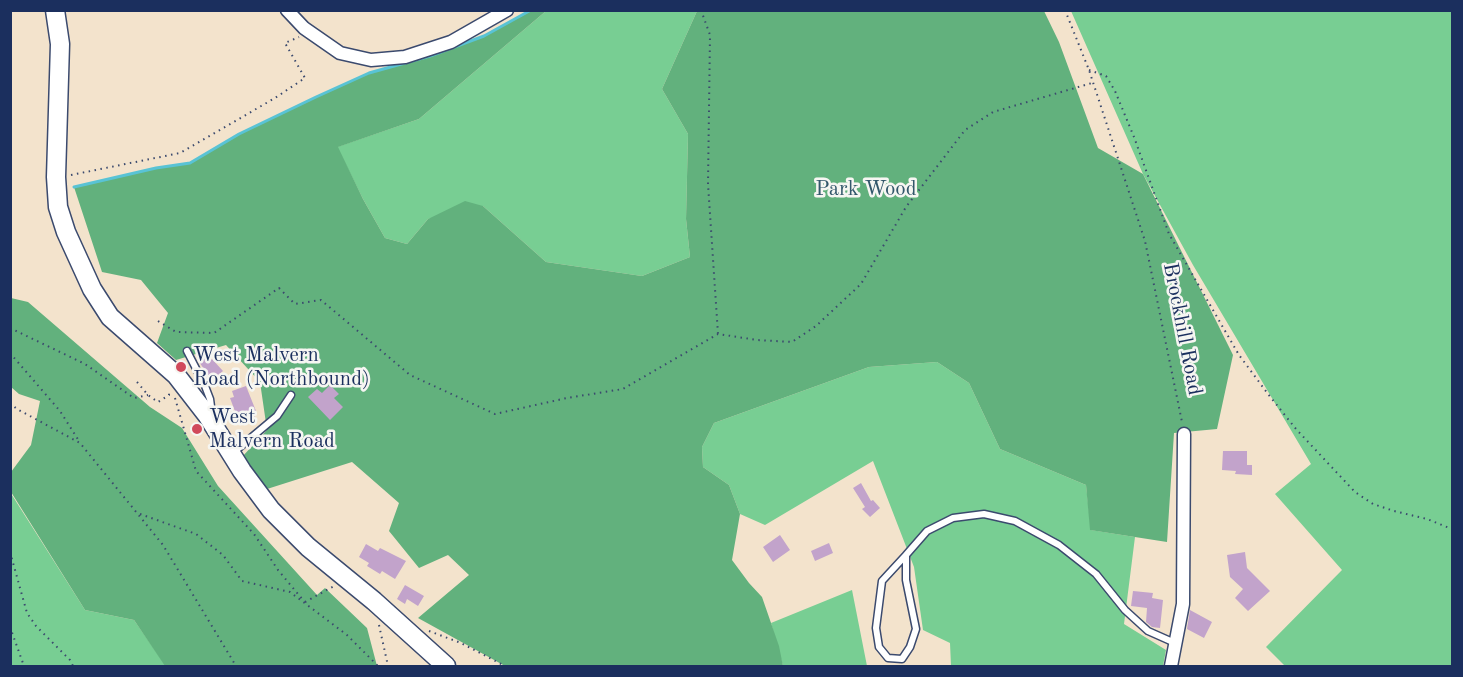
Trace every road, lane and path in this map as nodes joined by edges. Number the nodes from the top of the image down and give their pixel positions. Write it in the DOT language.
graph roads {
  1 [pos="56,10"];
  2 [pos="287,10"];
  3 [pos="507,10"];
  4 [pos="701,10"];
  5 [pos="1065,10"];
  6 [pos="309,32"];
  7 [pos="1089,70"];
  8 [pos="1092,83"];
  9 [pos="56,177"];
  10 [pos="158,321"];
  11 [pos="10,328"];
  12 [pos="718,334"];
  13 [pos="187,351"];
  14 [pos="10,353"];
  15 [pos="137,382"];
  16 [pos="291,395"];
  17 [pos="148,396"];
  18 [pos="10,403"];
  19 [pos="213,425"];
  20 [pos="1184,434"];
  21 [pos="80,443"];
  22 [pos="231,455"];
  23 [pos="137,513"];
  24 [pos="1452,529"];
  25 [pos="10,552"];
  26 [pos="906,555"];
  27 [pos="347,579"];
  28 [pos="374,601"];
  29 [pos="304,602"];
  30 [pos="10,627"];
  31 [pos="421,628"];
  32 [pos="1176,643"];
  33 [pos="24,666"];
  34 [pos="73,666"];
  35 [pos="236,666"];
  36 [pos="378,666"];
  37 [pos="388,666"];
  38 [pos="446,666"];
  39 [pos="505,666"];
  40 [pos="1171,666"];
  1 -- 9 [label="main road"];
  2 -- 6 [label="street"];
  3 -- 6 [label="street"];
  4 -- 12 [label="path"];
  5 -- 7 [label="path, Brockhill Road"];
  6 -- 9 [label="path"];
  7 -- 8 [label="path, Brockhill Road"];
  7 -- 24 [label="path"];
  8 -- 12 [label="path"];
  8 -- 20 [label="path, Brockhill Road"];
  9 -- 19 [label="main road"];
  10 -- 12 [label="path"];
  11 -- 17 [label="path"];
  13 -- 19 [label="lane"];
  14 -- 21 [label="path"];
  15 -- 17 [label="path"];
  16 -- 22 [label="lane"];
  17 -- 29 [label="path"];
  18 -- 21 [label="path"];
  19 -- 22 [label="main road"];
  20 -- 32 [label="street"];
  21 -- 23 [label="path"];
  22 -- 27 [label="main road"];
  23 -- 29 [label="path"];
  23 -- 35 [label="path"];
  25 -- 34 [label="path"];
  26 -- 26 [label="lane"];
  26 -- 32 [label="lane"];
  27 -- 28 [label="main road"];
  27 -- 29 [label="path"];
  28 -- 37 [label="path"];
  28 -- 38 [label="main road"];
  29 -- 36 [label="path"];
  30 -- 33 [label="path"];
  31 -- 39 [label="path"];
  32 -- 40 [label="street"];
}
